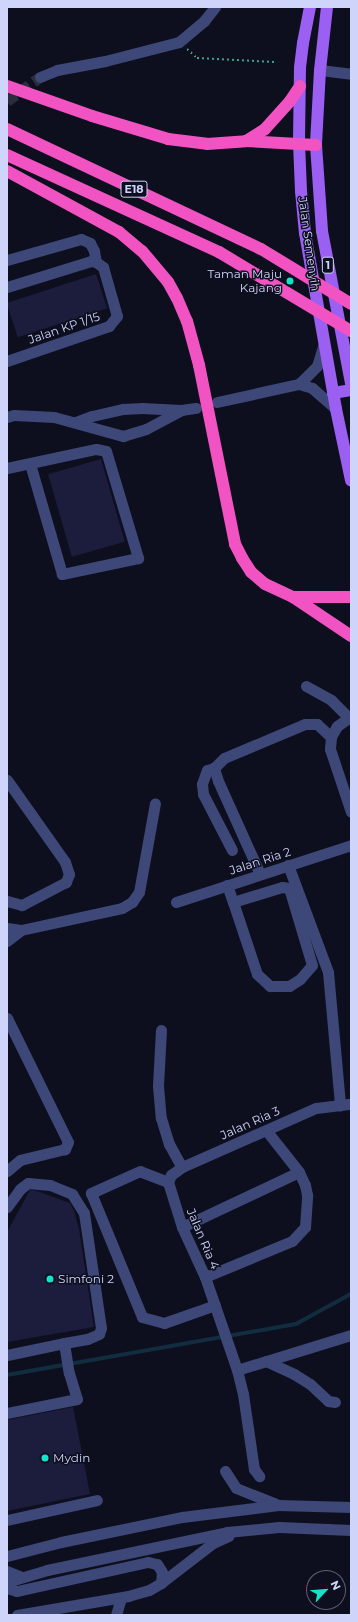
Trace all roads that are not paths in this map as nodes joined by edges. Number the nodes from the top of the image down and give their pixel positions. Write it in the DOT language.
graph roads {
  1 [pos="215,7"];
  2 [pos="310,7"];
  3 [pos="327,7"];
  4 [pos="302,54"];
  5 [pos="320,70"];
  6 [pos="351,74"];
  7 [pos="40,77"];
  8 [pos="300,83"];
  9 [pos="7,86"];
  10 [pos="7,129"];
  11 [pos="246,141"];
  12 [pos="299,143"];
  13 [pos="316,145"];
  14 [pos="7,155"];
  15 [pos="7,171"];
  16 [pos="7,260"];
  17 [pos="96,262"];
  18 [pos="7,287"];
  19 [pos="351,304"];
  20 [pos="351,331"];
  21 [pos="324,343"];
  22 [pos="7,361"];
  23 [pos="351,383"];
  24 [pos="300,384"];
  25 [pos="351,390"];
  26 [pos="334,393"];
  27 [pos="217,402"];
  28 [pos="196,408"];
  29 [pos="336,409"];
  30 [pos="181,410"];
  31 [pos="7,417"];
  32 [pos="76,422"];
  33 [pos="30,464"];
  34 [pos="7,468"];
  35 [pos="351,480"];
  36 [pos="293,597"];
  37 [pos="351,597"];
  38 [pos="351,636"];
  39 [pos="306,686"];
  40 [pos="350,717"];
  41 [pos="331,737"];
  42 [pos="214,768"];
  43 [pos="7,780"];
  44 [pos="155,803"];
  45 [pos="351,812"];
  46 [pos="351,845"];
  47 [pos="232,850"];
  48 [pos="288,865"];
  49 [pos="260,874"];
  50 [pos="227,885"];
  51 [pos="7,901"];
  52 [pos="176,902"];
  53 [pos="233,902"];
  54 [pos="7,928"];
  55 [pos="21,930"];
  56 [pos="7,941"];
  57 [pos="7,1018"];
  58 [pos="162,1030"];
  59 [pos="345,1104"];
  60 [pos="266,1130"];
  61 [pos="182,1167"];
  62 [pos="7,1171"];
  63 [pos="299,1172"];
  64 [pos="168,1182"];
  65 [pos="7,1207"];
  66 [pos="182,1227"];
  67 [pos="205,1277"];
  68 [pos="215,1304"];
  69 [pos="351,1335"];
  70 [pos="64,1348"];
  71 [pos="7,1355"];
  72 [pos="266,1361"];
  73 [pos="238,1370"];
  74 [pos="335,1402"];
  75 [pos="7,1413"];
  76 [pos="226,1471"];
  77 [pos="259,1476"];
  78 [pos="97,1500"];
  79 [pos="278,1505"];
  80 [pos="351,1507"];
  81 [pos="7,1520"];
  82 [pos="242,1530"];
  83 [pos="351,1530"];
  84 [pos="7,1556"];
  85 [pos="7,1571"];
  86 [pos="22,1577"];
  87 [pos="7,1582"];
  88 [pos="162,1583"];
  89 [pos="7,1588"];
  90 [pos="121,1598"];
  91 [pos="17,1615"];
  92 [pos="116,1615"];
  1 -- 7 [label="street"];
  2 -- 4 [label="main road, Jalan Semenyih / 1"];
  3 -- 5 [label="main road, Jalan Semenyih / 1"];
  4 -- 5 [label="main road"];
  4 -- 8 [label="main road, Jalan Semenyih / 1"];
  5 -- 6 [label="street"];
  5 -- 8 [label="main road"];
  5 -- 13 [label="main road, Jalan Semenyih / 1"];
  8 -- 11 [label="highway"];
  8 -- 12 [label="main road, Jalan Semenyih / 1"];
  9 -- 11 [label="highway"];
  10 -- 19 [label="highway, E18, bridge"];
  11 -- 12 [label="highway"];
  12 -- 13 [label="highway"];
  12 -- 21 [label="main road, Jalan Semenyih / 1"];
  13 -- 23 [label="main road, Jalan Semenyih / 1"];
  14 -- 20 [label="highway, E18, bridge"];
  15 -- 36 [label="highway"];
  16 -- 17 [label="street"];
  17 -- 18 [label="street"];
  17 -- 22 [label="street, Jalan KP 1/15"];
  21 -- 24 [label="street"];
  21 -- 26 [label="main road, Jalan Semenyih / 1"];
  24 -- 27 [label="street"];
  24 -- 29 [label="street"];
  25 -- 26 [label="main road"];
  26 -- 29 [label="main road, Jalan Semenyih / 1"];
  28 -- 30 [label="street"];
  29 -- 35 [label="main road, Jalan Semenyih / 1"];
  30 -- 32 [label="street"];
  30 -- 32 [label="street"];
  31 -- 32 [label="street"];
  33 -- 33 [label="street"];
  33 -- 34 [label="street"];
  36 -- 37 [label="highway"];
  36 -- 38 [label="highway"];
  39 -- 40 [label="street"];
  40 -- 41 [label="street"];
  41 -- 42 [label="street"];
  41 -- 45 [label="street"];
  42 -- 47 [label="street"];
  42 -- 49 [label="street"];
  43 -- 51 [label="street"];
  44 -- 55 [label="street"];
  46 -- 48 [label="street, Jalan Ria 2"];
  48 -- 49 [label="street, Jalan Ria 2"];
  48 -- 59 [label="street"];
  49 -- 50 [label="street, Jalan Ria 2"];
  50 -- 52 [label="street, Jalan Ria 2"];
  50 -- 53 [label="street"];
  53 -- 53 [label="street"];
  54 -- 55 [label="street"];
  55 -- 56 [label="street"];
  57 -- 62 [label="street"];
  58 -- 61 [label="street"];
  59 -- 60 [label="street, Jalan Ria 3"];
  60 -- 61 [label="street, Jalan Ria 3"];
  60 -- 63 [label="street"];
  61 -- 64 [label="street, Jalan Ria 3"];
  63 -- 66 [label="street"];
  63 -- 67 [label="street"];
  64 -- 66 [label="street, Jalan Ria 4"];
  64 -- 68 [label="street"];
  65 -- 70 [label="street"];
  66 -- 67 [label="street, Jalan Ria 4"];
  67 -- 68 [label="street, Jalan Ria 4"];
  68 -- 73 [label="street, Jalan Ria 4"];
  69 -- 72 [label="street"];
  70 -- 71 [label="street"];
  70 -- 75 [label="street"];
  72 -- 73 [label="street"];
  72 -- 74 [label="street"];
  73 -- 77 [label="street, Jalan Ria 4"];
  76 -- 79 [label="street"];
  78 -- 81 [label="street"];
  79 -- 80 [label="street"];
  79 -- 84 [label="street"];
  82 -- 83 [label="street"];
  82 -- 86 [label="street"];
  82 -- 88 [label="street"];
  85 -- 86 [label="street"];
  86 -- 87 [label="street"];
  88 -- 89 [label="street"];
  88 -- 90 [label="street"];
  90 -- 91 [label="street"];
  90 -- 92 [label="street"];
}
